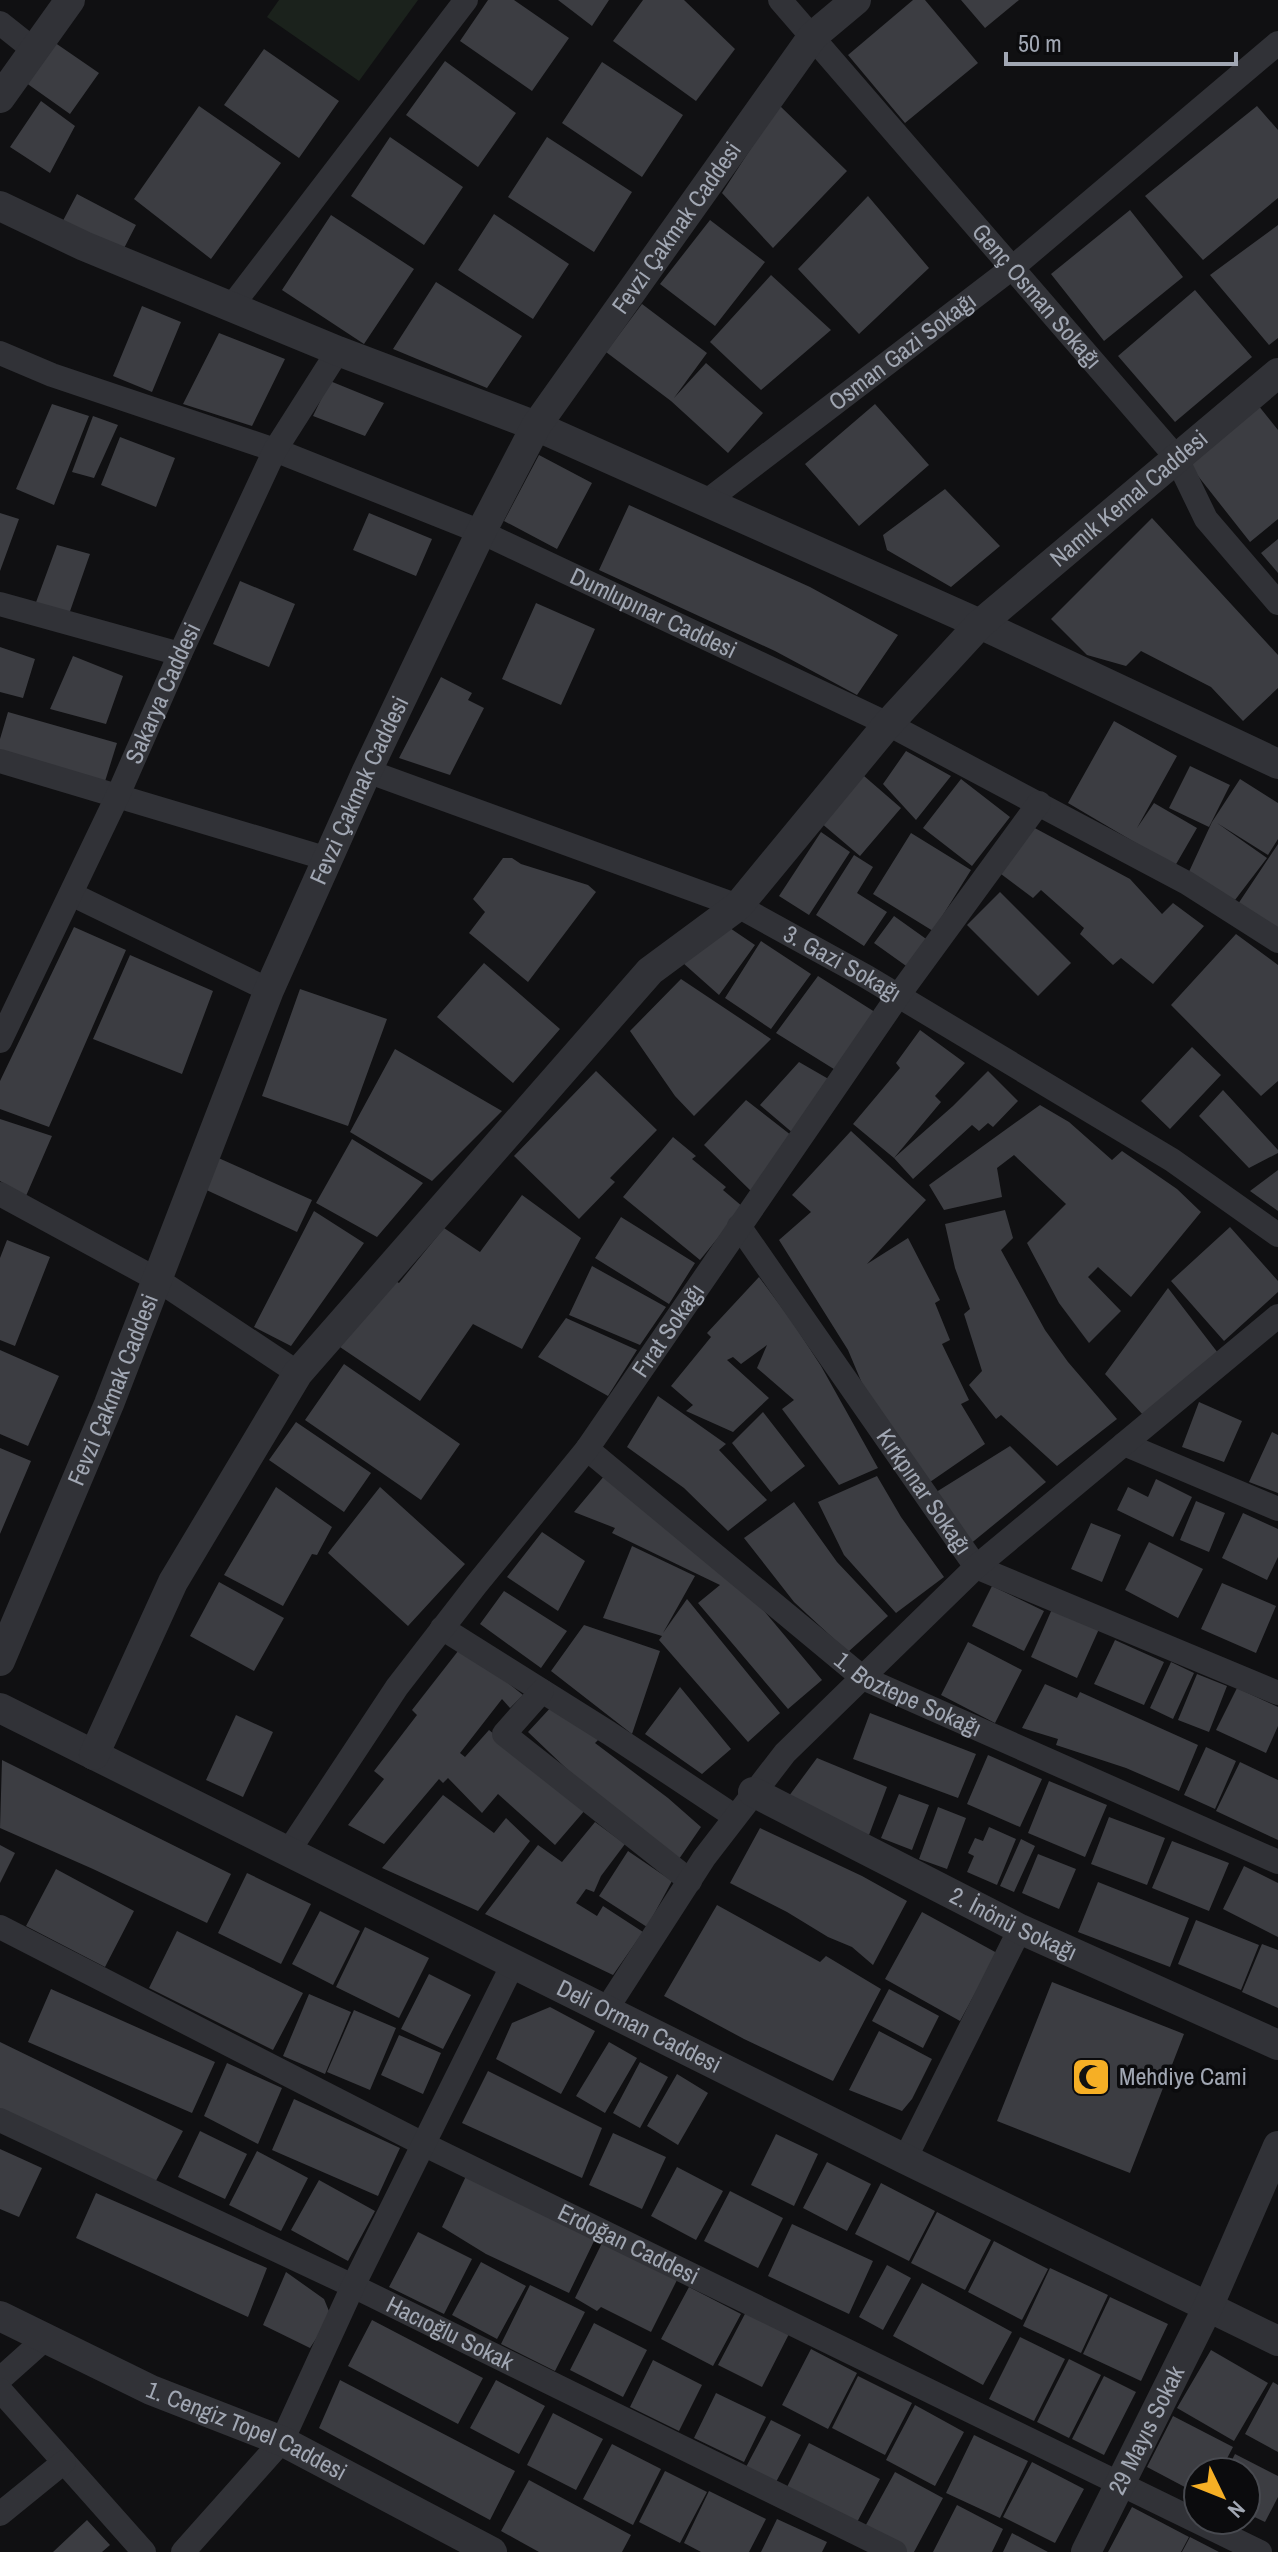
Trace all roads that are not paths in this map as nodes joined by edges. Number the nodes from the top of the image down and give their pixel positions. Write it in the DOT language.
graph roads {
  1 [pos="70,0"];
  2 [pos="466,0"];
  3 [pos="780,0"];
  4 [pos="856,0"];
  5 [pos="0,23"];
  6 [pos="813,36"];
  7 [pos="1278,43"];
  8 [pos="34,50"];
  9 [pos="0,98"];
  10 [pos="0,206"];
  11 [pos="1012,268"];
  12 [pos="231,307"];
  13 [pos="338,351"];
  14 [pos="0,353"];
  15 [pos="1278,373"];
  16 [pos="536,426"];
  17 [pos="275,450"];
  18 [pos="1176,457"];
  19 [pos="707,501"];
  20 [pos="481,532"];
  21 [pos="1278,603"];
  22 [pos="0,604"];
  23 [pos="980,624"];
  24 [pos="180,654"];
  25 [pos="888,724"];
  26 [pos="0,761"];
  27 [pos="1278,764"];
  28 [pos="367,771"];
  29 [pos="118,795"];
  30 [pos="1039,803"];
  31 [pos="328,859"];
  32 [pos="71,894"];
  33 [pos="738,906"];
  34 [pos="1278,941"];
  35 [pos="269,990"];
  36 [pos="898,996"];
  37 [pos="0,1041"];
  38 [pos="0,1194"];
  39 [pos="739,1226"];
  40 [pos="1278,1235"];
  41 [pos="158,1280"];
  42 [pos="1278,1316"];
  43 [pos="298,1373"];
  44 [pos="1124,1444"];
  45 [pos="587,1449"];
  46 [pos="1278,1509"];
  47 [pos="976,1567"];
  48 [pos="442,1628"];
  49 [pos="0,1661"];
  50 [pos="863,1678"];
  51 [pos="542,1691"];
  52 [pos="1278,1693"];
  53 [pos="0,1708"];
  54 [pos="94,1755"];
  55 [pos="753,1792"];
  56 [pos="734,1816"];
  57 [pos="288,1852"];
  58 [pos="1278,1862"];
  59 [pos="690,1881"];
  60 [pos="0,1927"];
  61 [pos="1020,1929"];
  62 [pos="513,1964"];
  63 [pos="606,2010"];
  64 [pos="1278,2045"];
  65 [pos="0,2120"];
  66 [pos="423,2144"];
  67 [pos="1278,2146"];
  68 [pos="905,2159"];
  69 [pos="353,2286"];
  70 [pos="1208,2307"];
  71 [pos="0,2316"];
  72 [pos="46,2338"];
  73 [pos="1278,2341"];
  74 [pos="0,2379"];
  75 [pos="0,2390"];
  76 [pos="282,2441"];
  77 [pos="64,2462"];
  78 [pos="1121,2484"];
  79 [pos="0,2514"];
  80 [pos="144,2552"];
  81 [pos="183,2552"];
  82 [pos="492,2552"];
  83 [pos="895,2552"];
  84 [pos="1086,2552"];
  85 [pos="1260,2552"];
  1 -- 8 [label="street"];
  2 -- 12 [label="street"];
  3 -- 6 [label="street, Genç Osman Sokağı"];
  4 -- 6 [label="street, Fevzi Çakmak Caddesi"];
  5 -- 8 [label="street"];
  6 -- 11 [label="street, Genç Osman Sokağı"];
  6 -- 16 [label="street, Fevzi Çakmak Caddesi"];
  7 -- 11 [label="street, Osman Gazi Sokağı"];
  8 -- 9 [label="street"];
  10 -- 12 [label="street"];
  11 -- 18 [label="street, Genç Osman Sokağı"];
  11 -- 19 [label="street, Osman Gazi Sokağı"];
  12 -- 13 [label="street"];
  13 -- 16 [label="street"];
  13 -- 17 [label="street, Sakarya Caddesi"];
  14 -- 17 [label="street, Dumlupınar Caddesi"];
  15 -- 18 [label="street, Namık Kemal Caddesi"];
  16 -- 19 [label="street"];
  16 -- 20 [label="street, Fevzi Çakmak Caddesi"];
  17 -- 20 [label="street, Dumlupınar Caddesi"];
  17 -- 24 [label="street, Sakarya Caddesi"];
  18 -- 21 [label="street, Genç Osman Sokağı"];
  18 -- 23 [label="street, Namık Kemal Caddesi"];
  19 -- 23 [label="street"];
  20 -- 25 [label="street, Dumlupınar Caddesi"];
  20 -- 28 [label="street, Fevzi Çakmak Caddesi"];
  22 -- 24 [label="street"];
  23 -- 25 [label="street, Namık Kemal Caddesi"];
  23 -- 27 [label="street"];
  24 -- 29 [label="street, Sakarya Caddesi"];
  25 -- 30 [label="street, Dumlupınar Caddesi"];
  25 -- 33 [label="street, Namık Kemal Caddesi"];
  26 -- 29 [label="street"];
  28 -- 31 [label="street, Fevzi Çakmak Caddesi"];
  28 -- 33 [label="street, 3. Gazi Sokağı"];
  29 -- 31 [label="street"];
  29 -- 32 [label="street, Sakarya Caddesi"];
  30 -- 34 [label="street, Dumlupınar Caddesi"];
  30 -- 36 [label="street, Fırat Sokağı"];
  31 -- 35 [label="street, Fevzi Çakmak Caddesi"];
  32 -- 35 [label="street"];
  32 -- 37 [label="street, Sakarya Caddesi"];
  33 -- 36 [label="street, 3. Gazi Sokağı"];
  33 -- 43 [label="street, Namık Kemal Caddesi"];
  35 -- 41 [label="street, Fevzi Çakmak Caddesi"];
  36 -- 39 [label="street, Fırat Sokağı"];
  36 -- 40 [label="street, 3. Gazi Sokağı"];
  38 -- 41 [label="street"];
  39 -- 45 [label="street, Fırat Sokağı"];
  39 -- 47 [label="street, Kırkpınar Sokağı"];
  41 -- 43 [label="street"];
  41 -- 49 [label="street, Fevzi Çakmak Caddesi"];
  42 -- 44 [label="street"];
  43 -- 54 [label="street, Namık Kemal Caddesi"];
  44 -- 46 [label="street"];
  44 -- 47 [label="street"];
  45 -- 48 [label="street, Fırat Sokağı"];
  45 -- 50 [label="street, 1. Boztepe Sokağı"];
  47 -- 50 [label="street"];
  47 -- 52 [label="street, Kırkpınar Sokağı"];
  48 -- 51 [label="street"];
  48 -- 57 [label="street, Fırat Sokağı"];
  50 -- 55 [label="street"];
  50 -- 58 [label="street, 1. Boztepe Sokağı"];
  51 -- 56 [label="street"];
  51 -- 59 [label="street"];
  53 -- 54 [label="street, Deli Orman Caddesi"];
  54 -- 57 [label="street, Deli Orman Caddesi"];
  55 -- 56 [label="street"];
  55 -- 61 [label="street, 2. İnönü Sokağı"];
  56 -- 59 [label="street"];
  57 -- 62 [label="street, Deli Orman Caddesi"];
  59 -- 63 [label="street"];
  60 -- 66 [label="street, Erdoğan Caddesi"];
  61 -- 64 [label="street, 2. İnönü Sokağı"];
  61 -- 68 [label="street"];
  62 -- 63 [label="street, Deli Orman Caddesi"];
  62 -- 66 [label="street"];
  63 -- 68 [label="street, Deli Orman Caddesi"];
  65 -- 69 [label="street, Hacıoğlu Sokak"];
  66 -- 69 [label="street"];
  66 -- 78 [label="street, Erdoğan Caddesi"];
  67 -- 70 [label="street, 29 Mayıs Sokak"];
  68 -- 70 [label="street, Deli Orman Caddesi"];
  69 -- 76 [label="street"];
  69 -- 83 [label="street, Hacıoğlu Sokak"];
  70 -- 73 [label="street, Deli Orman Caddesi"];
  70 -- 78 [label="street, 29 Mayıs Sokak"];
  71 -- 72 [label="street, 1. Cengiz Topel Caddesi"];
  72 -- 74 [label="street"];
  72 -- 76 [label="street, 1. Cengiz Topel Caddesi"];
  75 -- 77 [label="street"];
  76 -- 81 [label="street"];
  76 -- 82 [label="street, 1. Cengiz Topel Caddesi"];
  77 -- 79 [label="street"];
  77 -- 80 [label="street"];
  78 -- 84 [label="street, 29 Mayıs Sokak"];
  78 -- 85 [label="street, Erdoğan Caddesi"];
}
